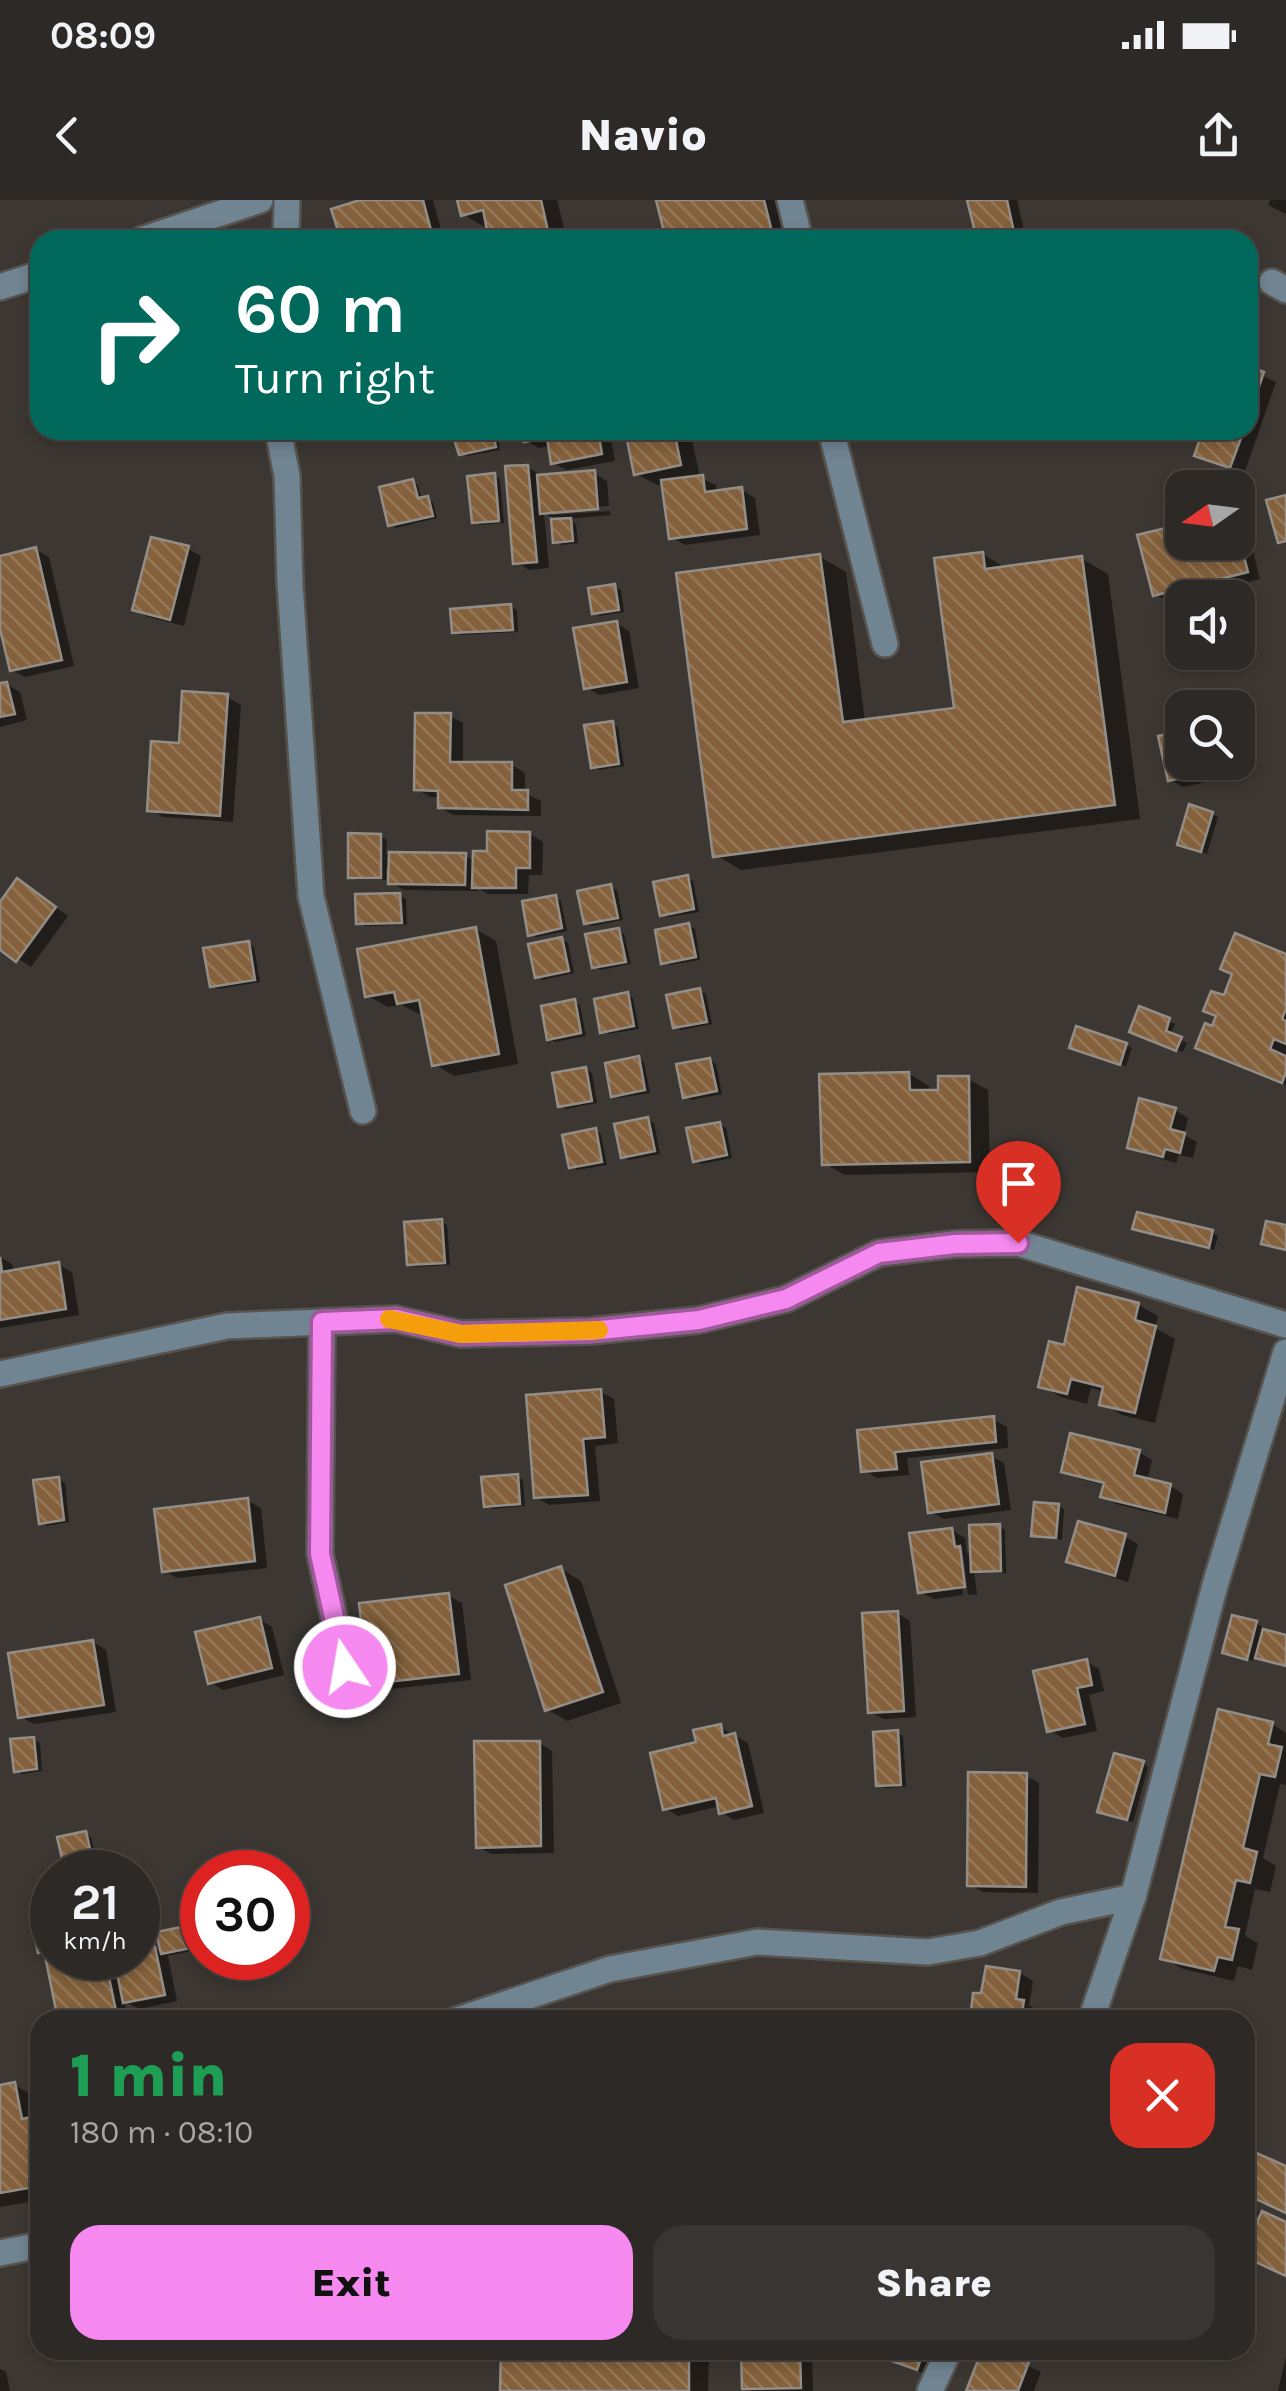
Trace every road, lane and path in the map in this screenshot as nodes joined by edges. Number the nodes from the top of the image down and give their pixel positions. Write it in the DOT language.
graph roads {
  1 [pos="260,200"];
  2 [pos="287,200"];
  3 [pos="790,200"];
  4 [pos="171,230"];
  5 [pos="286,230"];
  6 [pos="798,230"];
  7 [pos="30,277"];
  8 [pos="0,287"];
  9 [pos="280,440"];
  10 [pos="834,440"];
  11 [pos="886,644"];
  12 [pos="364,1111"];
  13 [pos="322,1322"];
  14 [pos="1286,1325"];
  15 [pos="1286,1352"];
  16 [pos="0,1374"];
  17 [pos="345,1667"];
  18 [pos="1132,1897"];
  19 [pos="487,2010"];
  20 [pos="1094,2010"];
  21 [pos="30,2247"];
  22 [pos="0,2253"];
  23 [pos="945,2360"];
  24 [pos="930,2391"];
  1 -- 4 [label="street"];
  2 -- 5 [label="street"];
  3 -- 6 [label="street"];
  7 -- 8 [label="street"];
  9 -- 12 [label="street"];
  10 -- 11 [label="street"];
  13 -- 14 [label="street"];
  13 -- 16 [label="street"];
  13 -- 17 [label="street"];
  15 -- 18 [label="street"];
  18 -- 19 [label="street"];
  18 -- 20 [label="street"];
  21 -- 22 [label="street"];
  23 -- 24 [label="street"];
}
